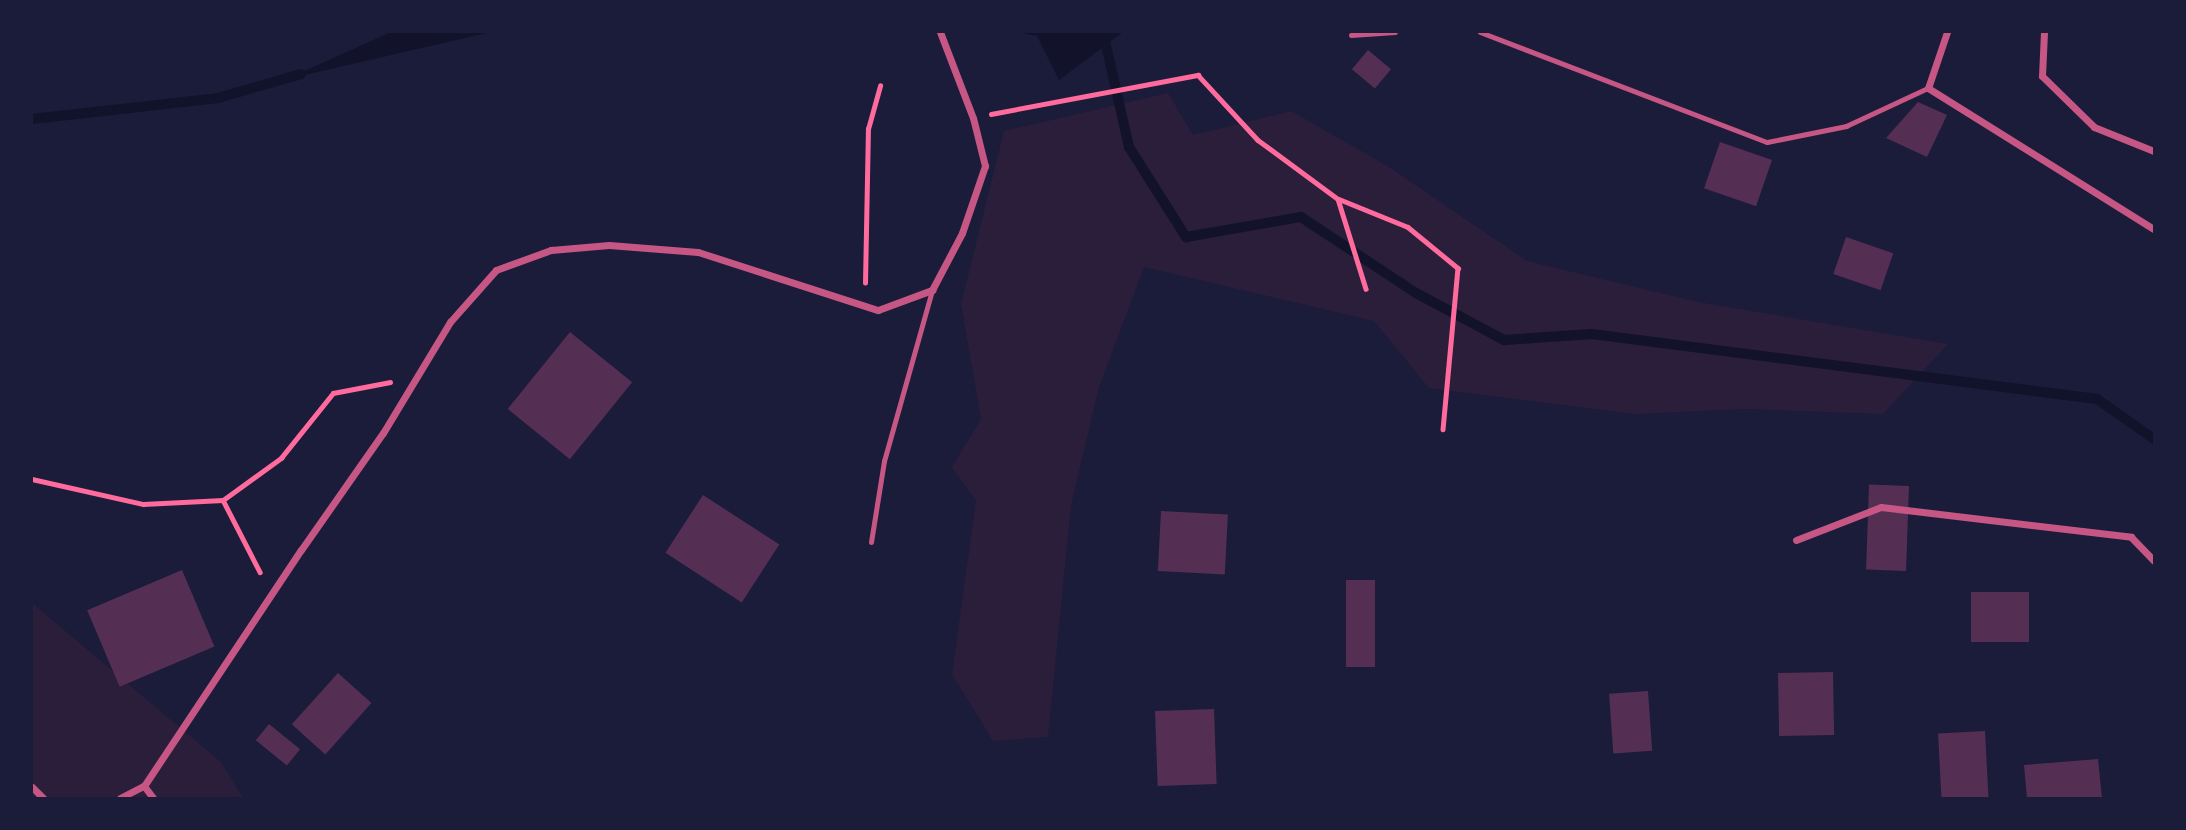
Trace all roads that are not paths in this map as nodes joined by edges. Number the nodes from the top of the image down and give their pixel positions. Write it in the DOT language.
graph roads {
  1 [pos="940,32"];
  2 [pos="1395,32"];
  3 [pos="1480,32"];
  4 [pos="1948,32"];
  5 [pos="2044,32"];
  6 [pos="1351,35"];
  7 [pos="1928,88"];
  8 [pos="2154,151"];
  9 [pos="2154,229"];
  10 [pos="932,290"];
  11 [pos="1796,540"];
  12 [pos="871,542"];
  13 [pos="2154,561"];
  14 [pos="144,786"];
  15 [pos="32,787"];
  16 [pos="43,799"];
  17 [pos="120,799"];
  18 [pos="153,799"];
  1 -- 10 [label="street"];
  2 -- 6 [label="lane"];
  3 -- 7 [label="lane"];
  4 -- 7 [label="street"];
  5 -- 8 [label="street"];
  7 -- 9 [label="street"];
  10 -- 12 [label="lane"];
  10 -- 14 [label="street"];
  11 -- 13 [label="street"];
  14 -- 17 [label="street"];
  14 -- 18 [label="street"];
  15 -- 16 [label="street"];
}
